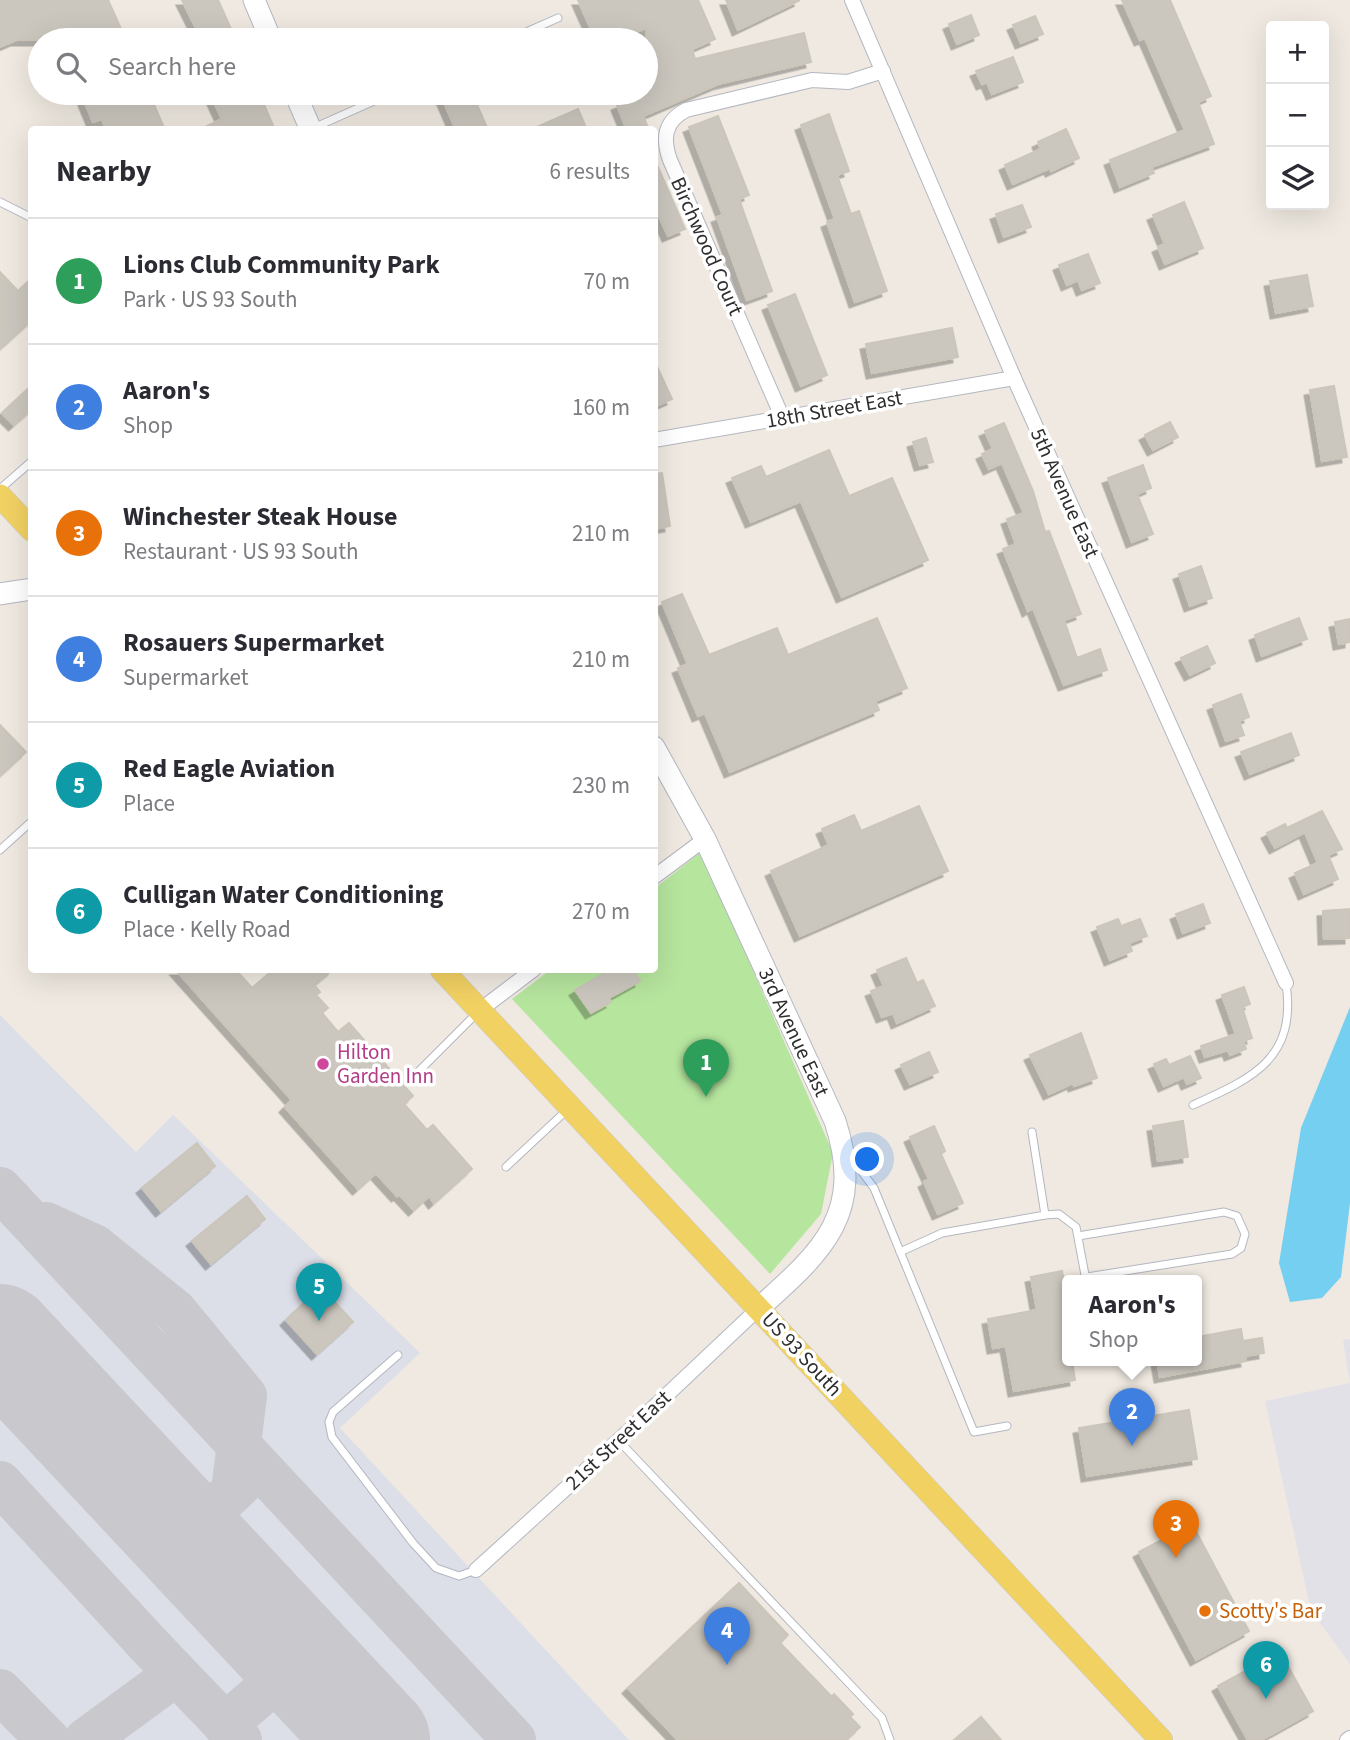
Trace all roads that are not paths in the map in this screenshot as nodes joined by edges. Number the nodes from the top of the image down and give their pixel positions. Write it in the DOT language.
graph roads {
  1 [pos="254,0"];
  2 [pos="852,0"];
  3 [pos="558,18"];
  4 [pos="266,28"];
  5 [pos="535,28"];
  6 [pos="883,71"];
  7 [pos="300,105"];
  8 [pos="365,105"];
  9 [pos="310,126"];
  10 [pos="318,126"];
  11 [pos="0,202"];
  12 [pos="28,216"];
  13 [pos="1014,378"];
  14 [pos="783,419"];
  15 [pos="658,439"];
  16 [pos="28,464"];
  17 [pos="0,489"];
  18 [pos="0,496"];
  19 [pos="28,526"];
  20 [pos="28,590"];
  21 [pos="0,594"];
  22 [pos="658,754"];
  23 [pos="28,825"];
  24 [pos="705,839"];
  25 [pos="0,850"];
  26 [pos="658,874"];
  27 [pos="445,973"];
  28 [pos="529,973"];
  29 [pos="1286,983"];
  30 [pos="480,1010"];
  31 [pos="417,1073"];
  32 [pos="1193,1105"];
  33 [pos="570,1106"];
  34 [pos="1031,1132"];
  35 [pos="843,1147"];
  36 [pos="506,1167"];
  37 [pos="1045,1215"];
  38 [pos="1077,1236"];
  39 [pos="900,1252"];
  40 [pos="1085,1275"];
  41 [pos="1100,1275"];
  42 [pos="759,1308"];
  43 [pos="398,1355"];
  44 [pos="1007,1426"];
  45 [pos="618,1441"];
  46 [pos="476,1570"];
  47 [pos="890,1740"];
  48 [pos="1161,1740"];
  1 -- 4 [label="street"];
  2 -- 6 [label="street, 5th Avenue East"];
  3 -- 5 [label="lane"];
  6 -- 13 [label="street, 5th Avenue East"];
  6 -- 14 [label="street, Birchwood Court"];
  7 -- 9 [label="street"];
  8 -- 10 [label="lane"];
  11 -- 12 [label="lane"];
  13 -- 14 [label="street, 18th Street East"];
  13 -- 29 [label="street, 5th Avenue East"];
  14 -- 15 [label="street, 18th Street East"];
  16 -- 17 [label="lane"];
  18 -- 19 [label="main road"];
  20 -- 21 [label="street"];
  22 -- 24 [label="street, 3rd Avenue East"];
  23 -- 25 [label="lane"];
  24 -- 26 [label="street"];
  24 -- 35 [label="street, 3rd Avenue East"];
  27 -- 30 [label="main road, US 93 South"];
  28 -- 30 [label="street"];
  29 -- 32 [label="lane"];
  30 -- 31 [label="lane"];
  30 -- 33 [label="main road, US 93 South"];
  33 -- 36 [label="lane"];
  33 -- 42 [label="main road, US 93 South"];
  34 -- 37 [label="lane"];
  35 -- 39 [label="lane"];
  35 -- 42 [label="street, 3rd Avenue East"];
  37 -- 38 [label="lane"];
  37 -- 39 [label="lane"];
  38 -- 40 [label="lane"];
  38 -- 41 [label="lane"];
  39 -- 44 [label="lane"];
  42 -- 45 [label="street, 21st Street East"];
  42 -- 48 [label="main road, US 93 South"];
  43 -- 46 [label="lane"];
  45 -- 46 [label="street, 21st Street East"];
  45 -- 47 [label="lane"];
}
